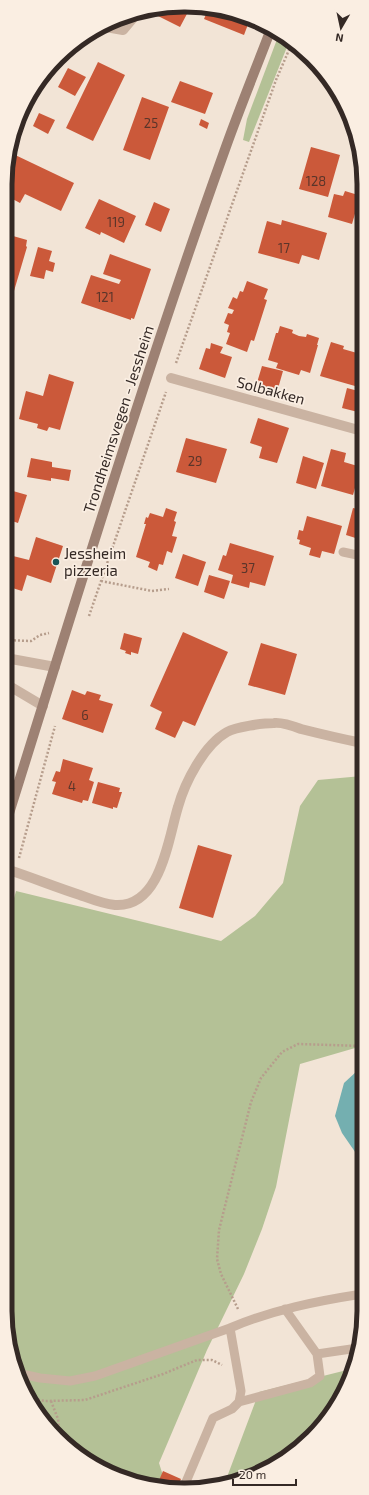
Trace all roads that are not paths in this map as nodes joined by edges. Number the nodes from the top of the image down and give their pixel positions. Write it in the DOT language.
graph roads {
  1 [pos="131,20"];
  2 [pos="112,28"];
  3 [pos="269,34"];
  4 [pos="171,378"];
  5 [pos="357,429"];
  6 [pos="343,552"];
  7 [pos="357,555"];
  8 [pos="12,659"];
  9 [pos="55,667"];
  10 [pos="12,688"];
  11 [pos="42,706"];
  12 [pos="357,742"];
  13 [pos="12,804"];
  14 [pos="12,872"];
  15 [pos="357,1295"];
  16 [pos="285,1309"];
  17 [pos="230,1328"];
  18 [pos="353,1349"];
  19 [pos="317,1354"];
  20 [pos="24,1375"];
  21 [pos="239,1402"];
  22 [pos="185,1483"];
  1 -- 2 [label="street"];
  3 -- 9 [label="main road, Trondheimsvegen - Jessheim"];
  4 -- 5 [label="street, Solbakken"];
  6 -- 7 [label="lane"];
  8 -- 9 [label="street"];
  9 -- 11 [label="main road, Trondheimsvegen - Jessheim"];
  10 -- 11 [label="street"];
  11 -- 13 [label="main road, Trondheimsvegen - Jessheim"];
  12 -- 14 [label="street"];
  15 -- 16 [label="lane"];
  16 -- 17 [label="lane"];
  16 -- 19 [label="lane"];
  17 -- 20 [label="lane"];
  17 -- 21 [label="lane"];
  18 -- 19 [label="lane"];
  19 -- 21 [label="lane"];
  21 -- 22 [label="lane"];
}
